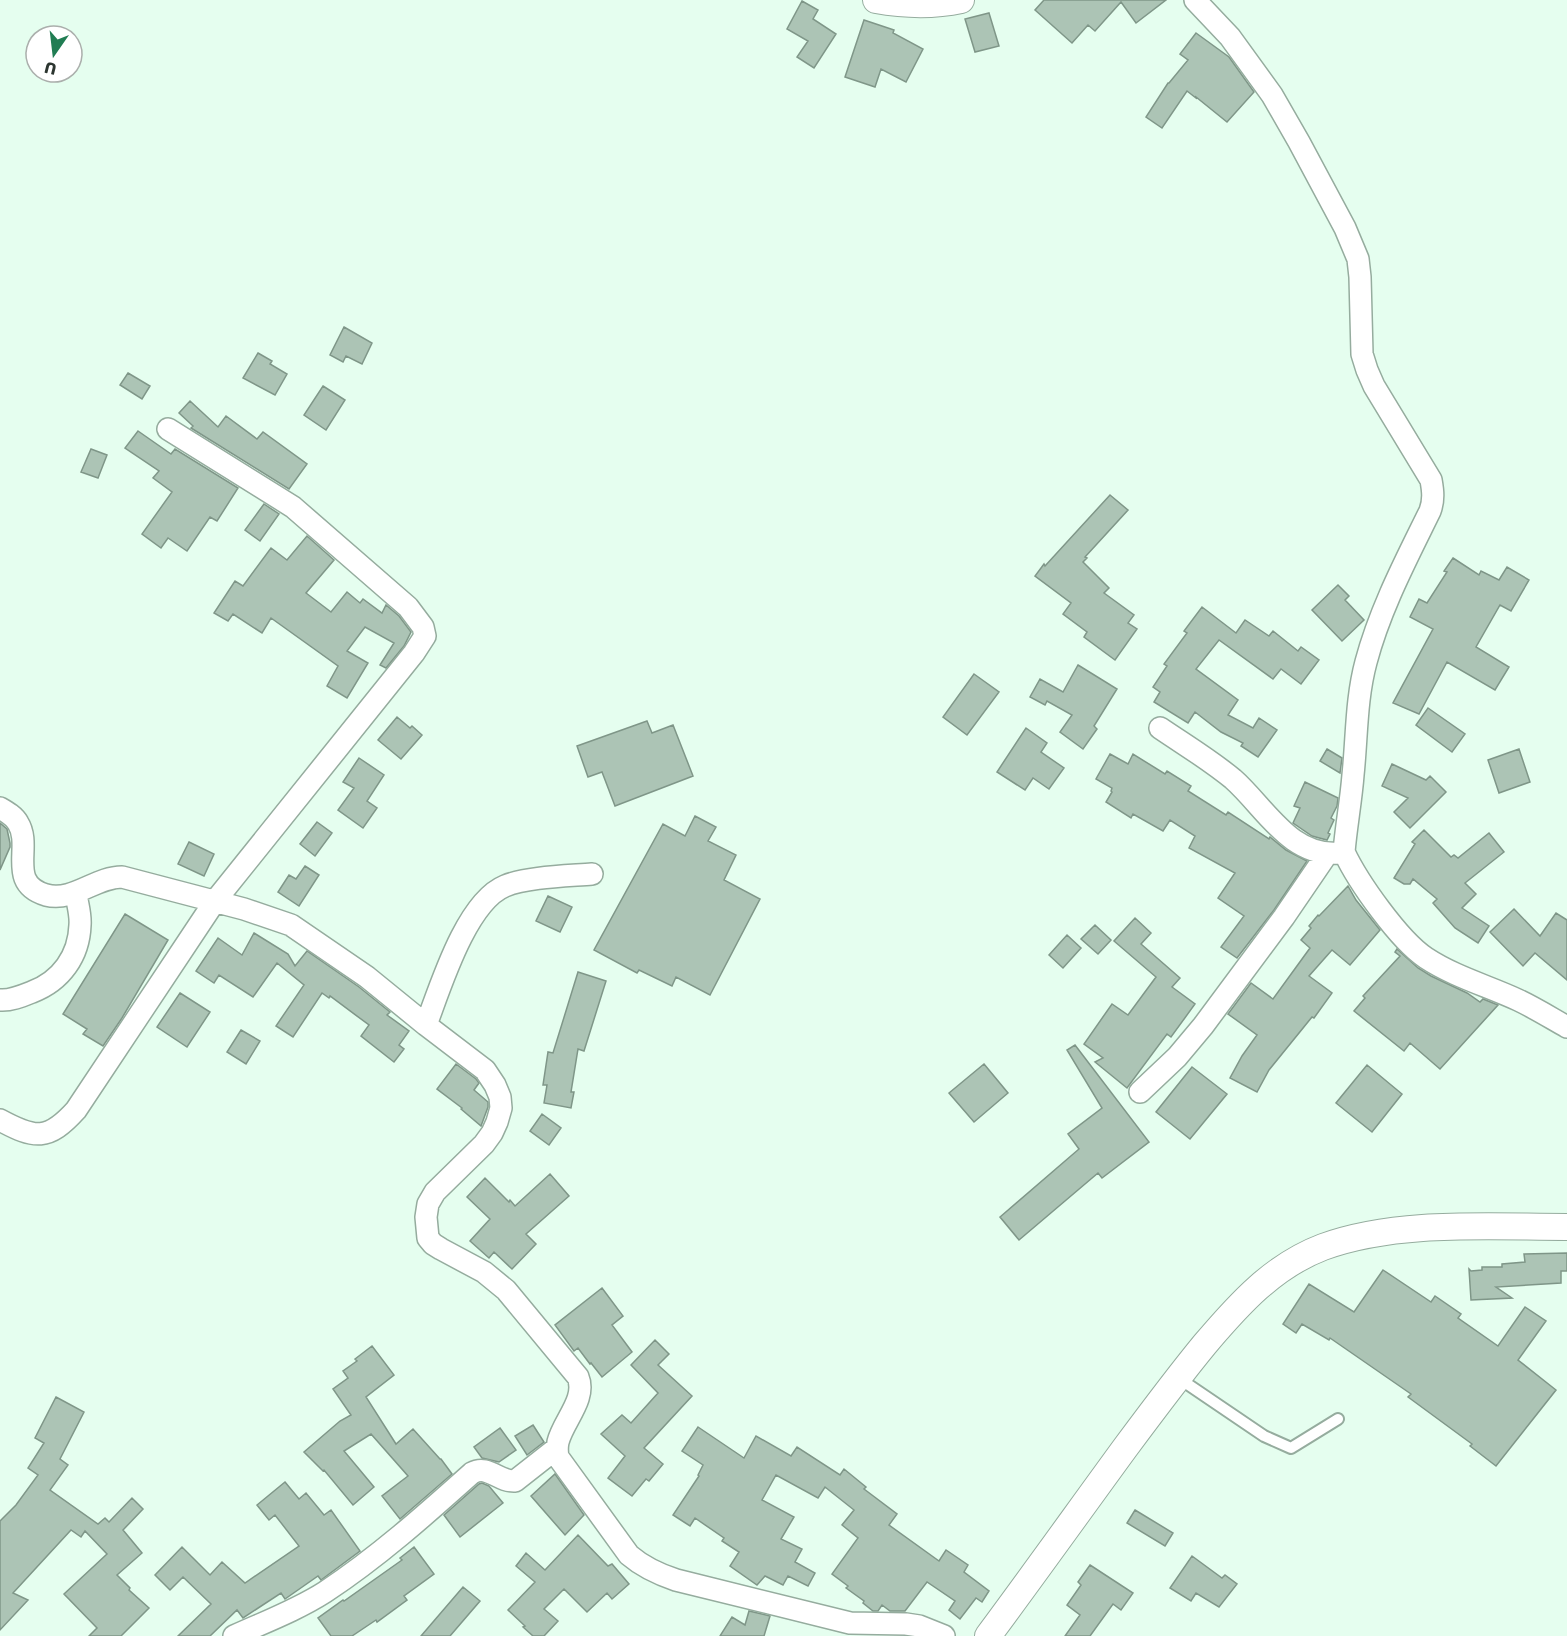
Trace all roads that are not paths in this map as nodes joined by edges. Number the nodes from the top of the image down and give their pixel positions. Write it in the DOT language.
graph roads {
  1 [pos="876,0"];
  2 [pos="961,0"];
  3 [pos="1195,0"];
  4 [pos="168,429"];
  5 [pos="1160,728"];
  6 [pos="0,808"];
  7 [pos="1336,853"];
  8 [pos="592,874"];
  9 [pos="76,892"];
  10 [pos="215,901"];
  11 [pos="0,1000"];
  12 [pos="426,1025"];
  13 [pos="1567,1027"];
  14 [pos="1140,1092"];
  15 [pos="0,1120"];
  16 [pos="1567,1227"];
  17 [pos="1177,1377"];
  18 [pos="1338,1419"];
  19 [pos="557,1448"];
  20 [pos="234,1636"];
  21 [pos="944,1636"];
  22 [pos="988,1636"];
  1 -- 2 [label="street"];
  3 -- 7 [label="street"];
  4 -- 10 [label="street"];
  5 -- 7 [label="street"];
  6 -- 9 [label="street"];
  7 -- 13 [label="street"];
  7 -- 14 [label="street"];
  8 -- 12 [label="street"];
  9 -- 10 [label="street"];
  9 -- 11 [label="street"];
  10 -- 12 [label="street"];
  10 -- 15 [label="street"];
  12 -- 19 [label="street"];
  16 -- 17 [label="street"];
  17 -- 18 [label="lane"];
  17 -- 22 [label="street"];
  19 -- 20 [label="street"];
  19 -- 21 [label="street"];
}
